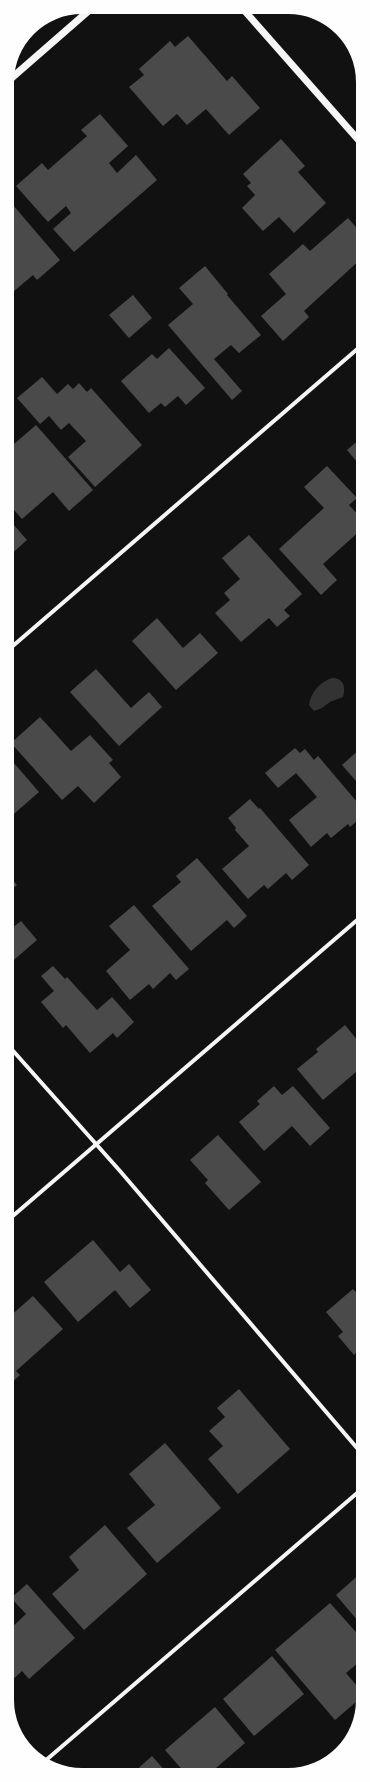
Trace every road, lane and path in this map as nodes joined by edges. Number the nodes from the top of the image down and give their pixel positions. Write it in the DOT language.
graph roads {
  1 [pos="85,14"];
  2 [pos="247,14"];
  3 [pos="14,76"];
  4 [pos="356,137"];
  5 [pos="356,350"];
  6 [pos="14,645"];
  7 [pos="356,921"];
  8 [pos="14,1052"];
  9 [pos="96,1144"];
  10 [pos="14,1216"];
  11 [pos="356,1447"];
  12 [pos="356,1494"];
  13 [pos="47,1758"];
  1 -- 3 [label="street"];
  2 -- 4 [label="street"];
  5 -- 6 [label="street"];
  7 -- 9 [label="street"];
  8 -- 9 [label="street"];
  9 -- 10 [label="street"];
  9 -- 11 [label="street"];
  12 -- 13 [label="street"];
}
